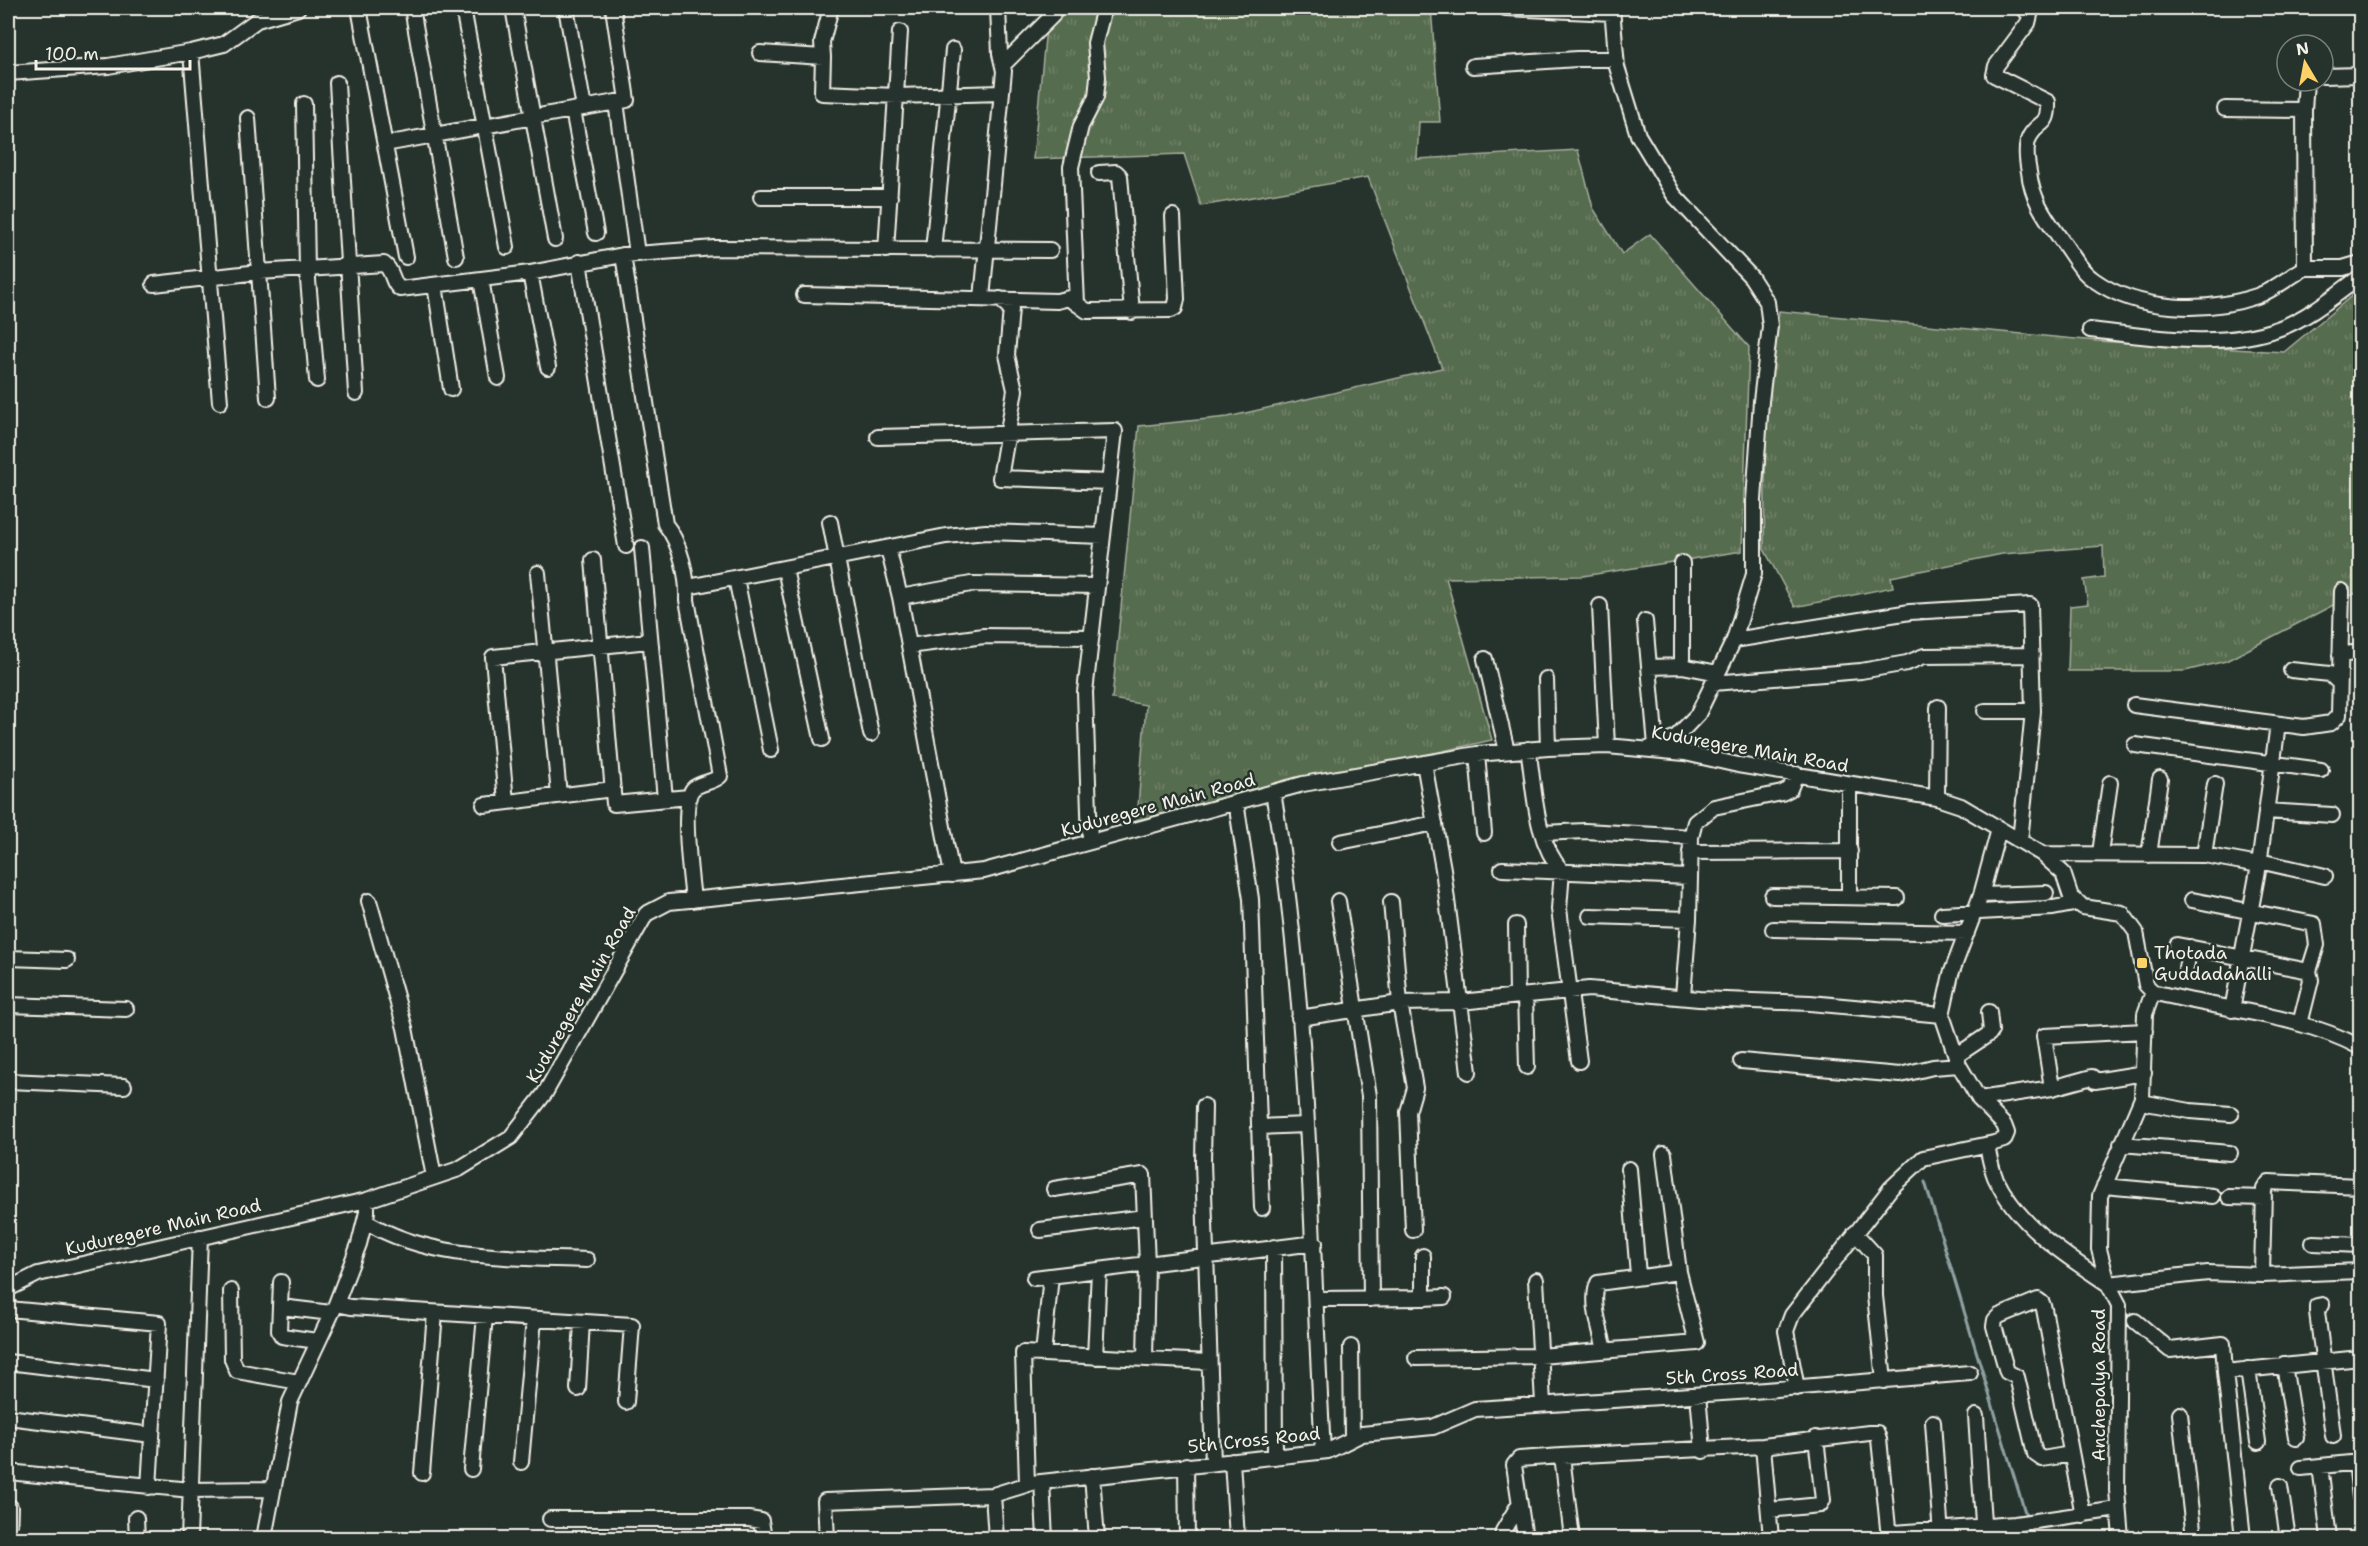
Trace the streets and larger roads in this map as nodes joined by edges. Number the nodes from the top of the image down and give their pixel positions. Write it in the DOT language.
graph roads {
  1 [pos="298,8"];
  2 [pos="359,8"];
  3 [pos="412,8"];
  4 [pos="463,8"];
  5 [pos="513,8"];
  6 [pos="566,8"];
  7 [pos="613,8"];
  8 [pos="831,8"];
  9 [pos="998,8"];
  10 [pos="1055,8"];
  11 [pos="1104,8"];
  12 [pos="1505,8"];
  13 [pos="2023,8"];
  14 [pos="1612,10"];
  15 [pos="900,32"];
  16 [pos="953,50"];
  17 [pos="191,52"];
  18 [pos="760,53"];
  19 [pos="823,57"];
  20 [pos="1616,59"];
  21 [pos="1004,65"];
  22 [pos="1473,66"];
  23 [pos="8,73"];
  24 [pos="2361,75"];
  25 [pos="2335,76"];
  26 [pos="337,83"];
  27 [pos="1000,93"];
  28 [pos="2305,93"];
  29 [pos="948,95"];
  30 [pos="897,96"];
  31 [pos="616,102"];
  32 [pos="304,104"];
  33 [pos="579,109"];
  34 [pos="2225,109"];
  35 [pos="2304,110"];
  36 [pos="533,117"];
  37 [pos="248,118"];
  38 [pos="485,127"];
  39 [pos="434,136"];
  40 [pos="385,144"];
  41 [pos="1100,173"];
  42 [pos="761,197"];
  43 [pos="890,197"];
  44 [pos="1173,216"];
  45 [pos="596,233"];
  46 [pos="555,239"];
  47 [pos="507,248"];
  48 [pos="886,250"];
  49 [pos="933,250"];
  50 [pos="985,250"];
  51 [pos="1050,250"];
  52 [pos="630,254"];
  53 [pos="456,256"];
  54 [pos="406,257"];
  55 [pos="579,262"];
  56 [pos="2361,263"];
  57 [pos="347,265"];
  58 [pos="2305,267"];
  59 [pos="307,269"];
  60 [pos="259,272"];
  61 [pos="530,273"];
  62 [pos="2361,277"];
  63 [pos="209,278"];
  64 [pos="481,279"];
  65 [pos="154,284"];
  66 [pos="435,285"];
  67 [pos="804,295"];
  68 [pos="982,298"];
  69 [pos="1000,299"];
  70 [pos="1077,304"];
  71 [pos="1132,312"];
  72 [pos="2090,330"];
  73 [pos="548,367"];
  74 [pos="498,378"];
  75 [pos="317,380"];
  76 [pos="451,389"];
  77 [pos="356,393"];
  78 [pos="268,398"];
  79 [pos="220,402"];
  80 [pos="1008,434"];
  81 [pos="878,437"];
  82 [pos="1109,482"];
  83 [pos="830,522"];
  84 [pos="1103,536"];
  85 [pos="626,546"];
  86 [pos="642,548"];
  87 [pos="888,548"];
  88 [pos="836,558"];
  89 [pos="593,560"];
  90 [pos="1682,563"];
  91 [pos="785,569"];
  92 [pos="538,573"];
  93 [pos="736,578"];
  94 [pos="1097,586"];
  95 [pos="688,587"];
  96 [pos="2342,591"];
  97 [pos="900,597"];
  98 [pos="1600,606"];
  99 [pos="1645,621"];
  100 [pos="1092,637"];
  101 [pos="1734,640"];
  102 [pos="649,641"];
  103 [pos="600,646"];
  104 [pos="909,646"];
  105 [pos="2361,651"];
  106 [pos="545,652"];
  107 [pos="2032,654"];
  108 [pos="2340,655"];
  109 [pos="1485,659"];
  110 [pos="1682,666"];
  111 [pos="1650,667"];
  112 [pos="2291,670"];
  113 [pos="1716,678"];
  114 [pos="1546,679"];
  115 [pos="2339,682"];
  116 [pos="2134,705"];
  117 [pos="1938,707"];
  118 [pos="1985,711"];
  119 [pos="2032,711"];
  120 [pos="2278,724"];
  121 [pos="871,734"];
  122 [pos="822,739"];
  123 [pos="2135,745"];
  124 [pos="1607,746"];
  125 [pos="1652,747"];
  126 [pos="1548,748"];
  127 [pos="1528,749"];
  128 [pos="771,750"];
  129 [pos="1507,751"];
  130 [pos="1477,754"];
  131 [pos="1424,763"];
  132 [pos="2272,764"];
  133 [pos="2321,770"];
  134 [pos="1796,774"];
  135 [pos="2160,779"];
  136 [pos="2110,783"];
  137 [pos="2215,784"];
  138 [pos="1849,785"];
  139 [pos="613,789"];
  140 [pos="1273,792"];
  141 [pos="559,795"];
  142 [pos="689,797"];
  143 [pos="1937,798"];
  144 [pos="665,799"];
  145 [pos="506,802"];
  146 [pos="1236,802"];
  147 [pos="484,805"];
  148 [pos="2266,811"];
  149 [pos="2332,815"];
  150 [pos="1435,823"];
  151 [pos="1999,829"];
  152 [pos="1484,833"];
  153 [pos="1542,833"];
  154 [pos="1691,837"];
  155 [pos="2020,841"];
  156 [pos="1089,842"];
  157 [pos="1340,842"];
  158 [pos="1850,851"];
  159 [pos="1690,852"];
  160 [pos="2100,853"];
  161 [pos="2042,854"];
  162 [pos="2149,855"];
  163 [pos="2204,855"];
  164 [pos="2259,863"];
  165 [pos="1502,869"];
  166 [pos="1562,871"];
  167 [pos="952,875"];
  168 [pos="2325,876"];
  169 [pos="1689,877"];
  170 [pos="2046,893"];
  171 [pos="1981,895"];
  172 [pos="1772,896"];
  173 [pos="1849,897"];
  174 [pos="1897,898"];
  175 [pos="693,900"];
  176 [pos="2192,900"];
  177 [pos="1338,901"];
  178 [pos="369,902"];
  179 [pos="1391,902"];
  180 [pos="2079,903"];
  181 [pos="2251,910"];
  182 [pos="1942,914"];
  183 [pos="1973,914"];
  184 [pos="1590,916"];
  185 [pos="1689,919"];
  186 [pos="1515,926"];
  187 [pos="1773,929"];
  188 [pos="1967,933"];
  189 [pos="2242,956"];
  190 [pos="8,958"];
  191 [pos="67,960"];
  192 [pos="2187,968"];
  193 [pos="2309,971"];
  194 [pos="1568,990"];
  195 [pos="2153,992"];
  196 [pos="1521,995"];
  197 [pos="1683,996"];
  198 [pos="1460,1002"];
  199 [pos="1400,1003"];
  200 [pos="8,1005"];
  201 [pos="126,1009"];
  202 [pos="2232,1010"];
  203 [pos="1355,1011"];
  204 [pos="1989,1012"];
  205 [pos="1942,1015"];
  206 [pos="1299,1018"];
  207 [pos="2300,1024"];
  208 [pos="2145,1031"];
  209 [pos="2361,1047"];
  210 [pos="1957,1060"];
  211 [pos="1579,1061"];
  212 [pos="1741,1061"];
  213 [pos="1527,1067"];
  214 [pos="1469,1072"];
  215 [pos="2144,1073"];
  216 [pos="8,1081"];
  217 [pos="124,1086"];
  218 [pos="2052,1088"];
  219 [pos="1979,1098"];
  220 [pos="2140,1102"];
  221 [pos="1204,1106"];
  222 [pos="2230,1114"];
  223 [pos="1306,1125"];
  224 [pos="1259,1127"];
  225 [pos="2121,1143"];
  226 [pos="1987,1146"];
  227 [pos="2230,1153"];
  228 [pos="1664,1154"];
  229 [pos="1629,1169"];
  230 [pos="434,1177"];
  231 [pos="2104,1186"];
  232 [pos="2361,1186"];
  233 [pos="1054,1188"];
  234 [pos="2212,1196"];
  235 [pos="2229,1197"];
  236 [pos="2264,1198"];
  237 [pos="367,1200"];
  238 [pos="1262,1208"];
  239 [pos="1145,1218"];
  240 [pos="365,1221"];
  241 [pos="1040,1230"];
  242 [pos="1413,1230"];
  243 [pos="1855,1233"];
  244 [pos="200,1237"];
  245 [pos="1315,1243"];
  246 [pos="2313,1243"];
  247 [pos="2361,1245"];
  248 [pos="1274,1247"];
  249 [pos="1423,1256"];
  250 [pos="1206,1257"];
  251 [pos="587,1260"];
  252 [pos="1147,1263"];
  253 [pos="1099,1270"];
  254 [pos="2361,1271"];
  255 [pos="1679,1272"];
  256 [pos="1638,1275"];
  257 [pos="2262,1275"];
  258 [pos="1051,1276"];
  259 [pos="1034,1278"];
  260 [pos="1536,1280"];
  261 [pos="281,1282"];
  262 [pos="2108,1284"];
  263 [pos="8,1289"];
  264 [pos="231,1292"];
  265 [pos="1423,1298"];
  266 [pos="1444,1298"];
  267 [pos="1317,1299"];
  268 [pos="1371,1299"];
  269 [pos="2322,1305"];
  270 [pos="281,1307"];
  271 [pos="333,1308"];
  272 [pos="8,1309"];
  273 [pos="435,1313"];
  274 [pos="485,1316"];
  275 [pos="534,1319"];
  276 [pos="2135,1321"];
  277 [pos="582,1322"];
  278 [pos="317,1341"];
  279 [pos="1350,1347"];
  280 [pos="1605,1350"];
  281 [pos="1043,1354"];
  282 [pos="1095,1356"];
  283 [pos="1540,1356"];
  284 [pos="1416,1358"];
  285 [pos="2361,1358"];
  286 [pos="1145,1359"];
  287 [pos="8,1362"];
  288 [pos="1209,1362"];
  289 [pos="2323,1362"];
  290 [pos="2284,1365"];
  291 [pos="2248,1369"];
  292 [pos="2225,1372"];
  293 [pos="1970,1373"];
  294 [pos="156,1380"];
  295 [pos="1884,1380"];
  296 [pos="298,1382"];
  297 [pos="1797,1388"];
  298 [pos="578,1389"];
  299 [pos="1698,1395"];
  300 [pos="626,1402"];
  301 [pos="1543,1403"];
  302 [pos="2180,1414"];
  303 [pos="1976,1416"];
  304 [pos="8,1417"];
  305 [pos="1933,1422"];
  306 [pos="152,1435"];
  307 [pos="2333,1436"];
  308 [pos="1816,1438"];
  309 [pos="2295,1438"];
  310 [pos="1352,1439"];
  311 [pos="2258,1442"];
  312 [pos="1763,1446"];
  313 [pos="1323,1451"];
  314 [pos="1703,1451"];
  315 [pos="2072,1454"];
  316 [pos="1562,1456"];
  317 [pos="1275,1457"];
  318 [pos="1232,1461"];
  319 [pos="521,1462"];
  320 [pos="2358,1462"];
  321 [pos="1213,1463"];
  322 [pos="1186,1465"];
  323 [pos="2320,1466"];
  324 [pos="2301,1468"];
  325 [pos="471,1469"];
  326 [pos="8,1472"];
  327 [pos="422,1473"];
  328 [pos="1092,1476"];
  329 [pos="1042,1482"];
  330 [pos="1028,1484"];
  331 [pos="2280,1486"];
  332 [pos="149,1487"];
  333 [pos="272,1489"];
  334 [pos="191,1490"];
  335 [pos="993,1495"];
  336 [pos="2361,1497"];
  337 [pos="1519,1504"];
  338 [pos="8,1506"];
  339 [pos="2118,1509"];
  340 [pos="1769,1510"];
  341 [pos="2083,1515"];
  342 [pos="136,1518"];
  343 [pos="550,1519"];
  344 [pos="1984,1533"];
  345 [pos="1941,1534"];
  346 [pos="9,1539"];
  347 [pos="137,1539"];
  348 [pos="189,1539"];
  349 [pos="264,1539"];
  350 [pos="764,1539"];
  351 [pos="827,1539"];
  352 [pos="996,1539"];
  353 [pos="1045,1539"];
  354 [pos="1097,1539"];
  355 [pos="1187,1539"];
  356 [pos="1237,1539"];
  357 [pos="1502,1539"];
  358 [pos="1525,1539"];
  359 [pos="1572,1539"];
  360 [pos="1771,1539"];
  361 [pos="2121,1539"];
  362 [pos="2194,1539"];
  363 [pos="2243,1539"];
  364 [pos="2288,1539"];
  365 [pos="2329,1539"];
  1 -- 17 [label="street"];
  2 -- 40 [label="street"];
  3 -- 39 [label="street"];
  4 -- 38 [label="street"];
  5 -- 36 [label="street"];
  6 -- 33 [label="street"];
  7 -- 31 [label="street"];
  8 -- 19 [label="street"];
  9 -- 21 [label="street"];
  10 -- 21 [label="street"];
  11 -- 70 [label="street"];
  12 -- 14 [label="street"];
  13 -- 58 [label="street"];
  14 -- 20 [label="street"];
  15 -- 30 [label="street"];
  16 -- 29 [label="street"];
  17 -- 23 [label="street"];
  17 -- 63 [label="street"];
  18 -- 19 [label="street"];
  19 -- 30 [label="street"];
  20 -- 22 [label="street"];
  20 -- 101 [label="street"];
  21 -- 27 [label="street"];
  24 -- 25 [label="street"];
  26 -- 57 [label="street"];
  27 -- 29 [label="street"];
  27 -- 50 [label="street"];
  28 -- 35 [label="street"];
  29 -- 30 [label="street"];
  29 -- 49 [label="street"];
  30 -- 43 [label="street"];
  31 -- 33 [label="street"];
  31 -- 52 [label="street"];
  32 -- 59 [label="street"];
  33 -- 36 [label="street"];
  33 -- 45 [label="street"];
  34 -- 35 [label="street"];
  35 -- 58 [label="street"];
  36 -- 38 [label="street"];
  36 -- 46 [label="street"];
  37 -- 60 [label="street"];
  38 -- 39 [label="street"];
  38 -- 47 [label="street"];
  39 -- 40 [label="street"];
  39 -- 53 [label="street"];
  40 -- 54 [label="street"];
  41 -- 71 [label="street"];
  42 -- 43 [label="street"];
  43 -- 48 [label="street"];
  44 -- 71 [label="street"];
  48 -- 49 [label="street"];
  48 -- 52 [label="street"];
  49 -- 50 [label="street"];
  50 -- 51 [label="street"];
  50 -- 68 [label="street"];
  52 -- 55 [label="street"];
  52 -- 95 [label="street"];
  55 -- 61 [label="street"];
  55 -- 85 [label="street"];
  56 -- 58 [label="street"];
  57 -- 59 [label="street"];
  57 -- 66 [label="street"];
  57 -- 77 [label="street"];
  59 -- 60 [label="street"];
  59 -- 75 [label="street"];
  60 -- 63 [label="street"];
  60 -- 78 [label="street"];
  61 -- 64 [label="street"];
  61 -- 73 [label="street"];
  62 -- 72 [label="street"];
  63 -- 65 [label="street"];
  63 -- 79 [label="street"];
  64 -- 66 [label="street"];
  64 -- 74 [label="street"];
  66 -- 76 [label="street"];
  67 -- 68 [label="street"];
  68 -- 69 [label="street"];
  69 -- 70 [label="street"];
  69 -- 80 [label="street"];
  70 -- 71 [label="street"];
  80 -- 81 [label="street"];
  80 -- 82 [label="street"];
  80 -- 82 [label="street"];
  82 -- 84 [label="street"];
  83 -- 88 [label="street"];
  84 -- 87 [label="street"];
  84 -- 94 [label="street"];
  86 -- 102 [label="street"];
  87 -- 88 [label="street"];
  87 -- 97 [label="street"];
  88 -- 91 [label="street"];
  88 -- 121 [label="street"];
  89 -- 103 [label="street"];
  90 -- 110 [label="street"];
  91 -- 93 [label="street"];
  91 -- 122 [label="street"];
  92 -- 106 [label="street"];
  93 -- 95 [label="street"];
  93 -- 128 [label="street"];
  94 -- 97 [label="street"];
  94 -- 100 [label="street"];
  95 -- 142 [label="street"];
  96 -- 108 [label="street"];
  97 -- 104 [label="street"];
  98 -- 124 [label="street"];
  99 -- 111 [label="street"];
  100 -- 104 [label="street"];
  100 -- 156 [label="street"];
  101 -- 107 [label="street"];
  101 -- 113 [label="street"];
  102 -- 103 [label="street"];
  102 -- 144 [label="street"];
  103 -- 106 [label="street"];
  103 -- 139 [label="street"];
  104 -- 167 [label="street"];
  105 -- 108 [label="street"];
  106 -- 141 [label="street"];
  106 -- 145 [label="street"];
  107 -- 113 [label="street"];
  107 -- 119 [label="street"];
  108 -- 115 [label="street"];
  109 -- 129 [label="street"];
  110 -- 111 [label="street"];
  110 -- 113 [label="street"];
  111 -- 125 [label="street"];
  112 -- 115 [label="street"];
  113 -- 125 [label="street"];
  114 -- 126 [label="street"];
  115 -- 120 [label="street"];
  116 -- 120 [label="street"];
  117 -- 143 [label="street"];
  118 -- 119 [label="street"];
  119 -- 155 [label="street"];
  120 -- 132 [label="street"];
  123 -- 132 [label="street"];
  124 -- 125 [label="street, Kuduregere Main Road"];
  124 -- 126 [label="street, Kuduregere Main Road"];
  125 -- 134 [label="street, Kuduregere Main Road"];
  126 -- 127 [label="street, Kuduregere Main Road"];
  127 -- 129 [label="street, Kuduregere Main Road"];
  127 -- 153 [label="street"];
  129 -- 130 [label="street, Kuduregere Main Road"];
  130 -- 131 [label="street, Kuduregere Main Road"];
  130 -- 152 [label="street"];
  131 -- 140 [label="street, Kuduregere Main Road"];
  131 -- 150 [label="street"];
  132 -- 133 [label="street"];
  132 -- 148 [label="street"];
  134 -- 138 [label="street, Kuduregere Main Road"];
  134 -- 154 [label="street"];
  135 -- 162 [label="street"];
  136 -- 160 [label="street"];
  137 -- 163 [label="street"];
  138 -- 143 [label="street, Kuduregere Main Road"];
  138 -- 158 [label="street"];
  139 -- 141 [label="street"];
  139 -- 144 [label="street"];
  140 -- 146 [label="street, Kuduregere Main Road"];
  140 -- 206 [label="street"];
  141 -- 145 [label="street"];
  142 -- 144 [label="street"];
  142 -- 175 [label="street"];
  143 -- 151 [label="street, Kuduregere Main Road"];
  145 -- 147 [label="street"];
  146 -- 156 [label="street, Kuduregere Main Road"];
  146 -- 224 [label="street"];
  148 -- 149 [label="street"];
  148 -- 164 [label="street"];
  150 -- 157 [label="street"];
  150 -- 198 [label="street"];
  151 -- 155 [label="street, Kuduregere Main Road"];
  151 -- 171 [label="street"];
  153 -- 154 [label="street"];
  153 -- 166 [label="street"];
  154 -- 159 [label="street"];
  155 -- 161 [label="street, Kuduregere Main Road"];
  156 -- 167 [label="street, Kuduregere Main Road"];
  158 -- 159 [label="street"];
  158 -- 173 [label="street"];
  159 -- 169 [label="street"];
  160 -- 161 [label="street"];
  160 -- 162 [label="street"];
  161 -- 180 [label="street, Kuduregere Main Road"];
  162 -- 163 [label="street"];
  163 -- 164 [label="street"];
  164 -- 168 [label="street"];
  164 -- 181 [label="street"];
  165 -- 166 [label="street"];
  166 -- 169 [label="street"];
  166 -- 194 [label="street"];
  167 -- 175 [label="street, Kuduregere Main Road"];
  169 -- 185 [label="street"];
  170 -- 171 [label="street"];
  171 -- 183 [label="street"];
  172 -- 173 [label="street"];
  173 -- 174 [label="street"];
  175 -- 230 [label="street, Kuduregere Main Road"];
  176 -- 181 [label="street"];
  177 -- 203 [label="street"];
  178 -- 230 [label="street"];
  179 -- 199 [label="street"];
  180 -- 183 [label="street"];
  180 -- 195 [label="street"];
  181 -- 189 [label="street"];
  181 -- 193 [label="street"];
  182 -- 183 [label="street"];
  183 -- 188 [label="street"];
  184 -- 185 [label="street"];
  185 -- 197 [label="street"];
  186 -- 196 [label="street"];
  187 -- 188 [label="street"];
  188 -- 205 [label="street"];
  189 -- 192 [label="street"];
  189 -- 193 [label="street"];
  189 -- 202 [label="street"];
  190 -- 191 [label="street"];
  193 -- 207 [label="street"];
  194 -- 196 [label="street"];
  194 -- 197 [label="street"];
  194 -- 211 [label="street"];
  195 -- 202 [label="street"];
  195 -- 208 [label="street, Anchepalya Road"];
  196 -- 198 [label="street"];
  196 -- 213 [label="street"];
  197 -- 205 [label="street"];
  198 -- 199 [label="street"];
  198 -- 214 [label="street"];
  199 -- 203 [label="street"];
  199 -- 242 [label="street"];
  200 -- 201 [label="street"];
  202 -- 207 [label="street"];
  203 -- 206 [label="street"];
  203 -- 268 [label="street"];
  204 -- 210 [label="street"];
  205 -- 210 [label="street"];
  206 -- 223 [label="street"];
  207 -- 209 [label="street"];
  208 -- 215 [label="street, Anchepalya Road"];
  208 -- 218 [label="street"];
  210 -- 212 [label="street"];
  210 -- 219 [label="street"];
  215 -- 218 [label="street"];
  215 -- 220 [label="street, Anchepalya Road"];
  216 -- 217 [label="street"];
  218 -- 219 [label="street"];
  219 -- 226 [label="street"];
  220 -- 222 [label="street"];
  220 -- 225 [label="street, Anchepalya Road"];
  221 -- 250 [label="street"];
  223 -- 224 [label="street"];
  223 -- 245 [label="street"];
  224 -- 238 [label="street"];
  225 -- 227 [label="street"];
  225 -- 231 [label="street, Anchepalya Road"];
  226 -- 243 [label="street"];
  226 -- 262 [label="street"];
  228 -- 255 [label="street"];
  229 -- 256 [label="street"];
  230 -- 237 [label="street, Kuduregere Main Road"];
  231 -- 234 [label="street"];
  231 -- 262 [label="street, Anchepalya Road"];
  232 -- 236 [label="street"];
  233 -- 239 [label="street"];
  235 -- 236 [label="street"];
  236 -- 257 [label="street"];
  237 -- 240 [label="street"];
  237 -- 244 [label="street, Kuduregere Main Road"];
  239 -- 241 [label="street"];
  239 -- 252 [label="street"];
  240 -- 251 [label="street"];
  240 -- 271 [label="street"];
  243 -- 295 [label="street"];
  243 -- 297 [label="street"];
  244 -- 263 [label="street, Kuduregere Main Road"];
  244 -- 334 [label="street"];
  245 -- 248 [label="street"];
  245 -- 267 [label="street"];
  246 -- 247 [label="street"];
  248 -- 250 [label="street"];
  248 -- 317 [label="street"];
  249 -- 265 [label="street"];
  250 -- 252 [label="street"];
  250 -- 288 [label="street"];
  252 -- 253 [label="street"];
  252 -- 286 [label="street"];
  253 -- 258 [label="street"];
  253 -- 282 [label="street"];
  254 -- 257 [label="street"];
  255 -- 256 [label="street"];
  255 -- 280 [label="street"];
  256 -- 280 [label="street"];
  257 -- 262 [label="street"];
  258 -- 259 [label="street"];
  258 -- 281 [label="street"];
  260 -- 283 [label="street"];
  261 -- 270 [label="street"];
  262 -- 339 [label="street, Anchepalya Road"];
  264 -- 296 [label="street"];
  265 -- 266 [label="street"];
  265 -- 268 [label="street"];
  267 -- 268 [label="street"];
  267 -- 313 [label="street"];
  269 -- 289 [label="street"];
  270 -- 271 [label="street"];
  270 -- 278 [label="street"];
  271 -- 273 [label="street"];
  271 -- 278 [label="street"];
  272 -- 294 [label="street"];
  273 -- 274 [label="street"];
  273 -- 327 [label="street"];
  274 -- 275 [label="street"];
  274 -- 325 [label="street"];
  275 -- 277 [label="street"];
  275 -- 319 [label="street"];
  276 -- 292 [label="street"];
  277 -- 298 [label="street"];
  277 -- 300 [label="street"];
  278 -- 296 [label="street"];
  279 -- 310 [label="street"];
  280 -- 283 [label="street"];
  281 -- 282 [label="street"];
  281 -- 330 [label="street"];
  282 -- 286 [label="street"];
  283 -- 284 [label="street"];
  283 -- 301 [label="street"];
  285 -- 289 [label="street"];
  286 -- 288 [label="street"];
  287 -- 294 [label="street"];
  288 -- 321 [label="street"];
  289 -- 290 [label="street"];
  289 -- 307 [label="street"];
  290 -- 291 [label="street"];
  290 -- 309 [label="street"];
  291 -- 292 [label="street"];
  291 -- 311 [label="street"];
  292 -- 363 [label="street"];
  293 -- 295 [label="street, 5th Cross Road"];
  294 -- 306 [label="street"];
  295 -- 297 [label="street, 5th Cross Road"];
  296 -- 333 [label="street"];
  297 -- 299 [label="street, 5th Cross Road"];
  299 -- 301 [label="street, 5th Cross Road"];
  299 -- 314 [label="street"];
  301 -- 310 [label="street, 5th Cross Road"];
  302 -- 362 [label="street"];
  303 -- 344 [label="street"];
  304 -- 306 [label="street"];
  305 -- 345 [label="street"];
  306 -- 332 [label="street"];
  308 -- 312 [label="street"];
  308 -- 340 [label="street"];
  308 -- 345 [label="street"];
  310 -- 313 [label="street, 5th Cross Road"];
  312 -- 314 [label="street"];
  312 -- 340 [label="street"];
  313 -- 317 [label="street, 5th Cross Road"];
  314 -- 316 [label="street"];
  315 -- 315 [label="street"];
  315 -- 341 [label="street"];
  316 -- 337 [label="street"];
  316 -- 359 [label="street"];
  317 -- 318 [label="street, 5th Cross Road"];
  318 -- 321 [label="street, 5th Cross Road"];
  318 -- 356 [label="street"];
  320 -- 323 [label="street"];
  320 -- 336 [label="street"];
  321 -- 322 [label="street, 5th Cross Road"];
  322 -- 328 [label="street, 5th Cross Road"];
  322 -- 355 [label="street"];
  323 -- 324 [label="street"];
  323 -- 365 [label="street"];
  326 -- 332 [label="street"];
  328 -- 329 [label="street, 5th Cross Road"];
  328 -- 354 [label="street"];
  329 -- 330 [label="street, 5th Cross Road"];
  329 -- 353 [label="street"];
  330 -- 335 [label="street, 5th Cross Road"];
  331 -- 364 [label="street"];
  332 -- 334 [label="street"];
  333 -- 334 [label="street"];
  333 -- 349 [label="street"];
  334 -- 348 [label="street"];
  335 -- 351 [label="street, 5th Cross Road"];
  335 -- 352 [label="street"];
  337 -- 357 [label="street"];
  337 -- 358 [label="street"];
  338 -- 346 [label="street"];
  339 -- 341 [label="street"];
  339 -- 361 [label="street, Anchepalya Road"];
  340 -- 360 [label="street"];
  341 -- 344 [label="street"];
  342 -- 347 [label="street"];
  343 -- 350 [label="street"];
  344 -- 345 [label="street"];
}
